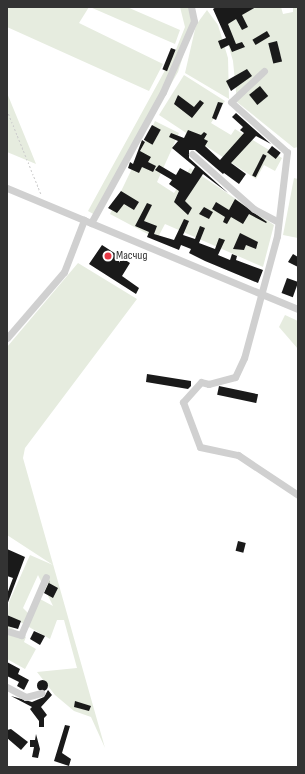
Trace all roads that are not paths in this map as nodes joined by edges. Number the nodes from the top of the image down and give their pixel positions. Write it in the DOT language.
graph roads {
  1 [pos="191,7"];
  2 [pos="264,71"];
  3 [pos="192,154"];
  4 [pos="7,188"];
  5 [pos="84,220"];
  6 [pos="278,222"];
  7 [pos="91,223"];
  8 [pos="261,293"];
  9 [pos="298,309"];
  10 [pos="7,338"];
  11 [pos="298,496"];
  12 [pos="46,577"];
  13 [pos="7,631"];
  14 [pos="7,687"];
  15 [pos="41,693"];
  1 -- 7 [label="street"];
  2 -- 6 [label="street"];
  3 -- 6 [label="street"];
  4 -- 5 [label="street"];
  5 -- 7 [label="street"];
  5 -- 10 [label="street"];
  6 -- 8 [label="street"];
  7 -- 8 [label="street"];
  8 -- 9 [label="street"];
  8 -- 11 [label="street"];
  12 -- 13 [label="street"];
  14 -- 15 [label="street"];
}
